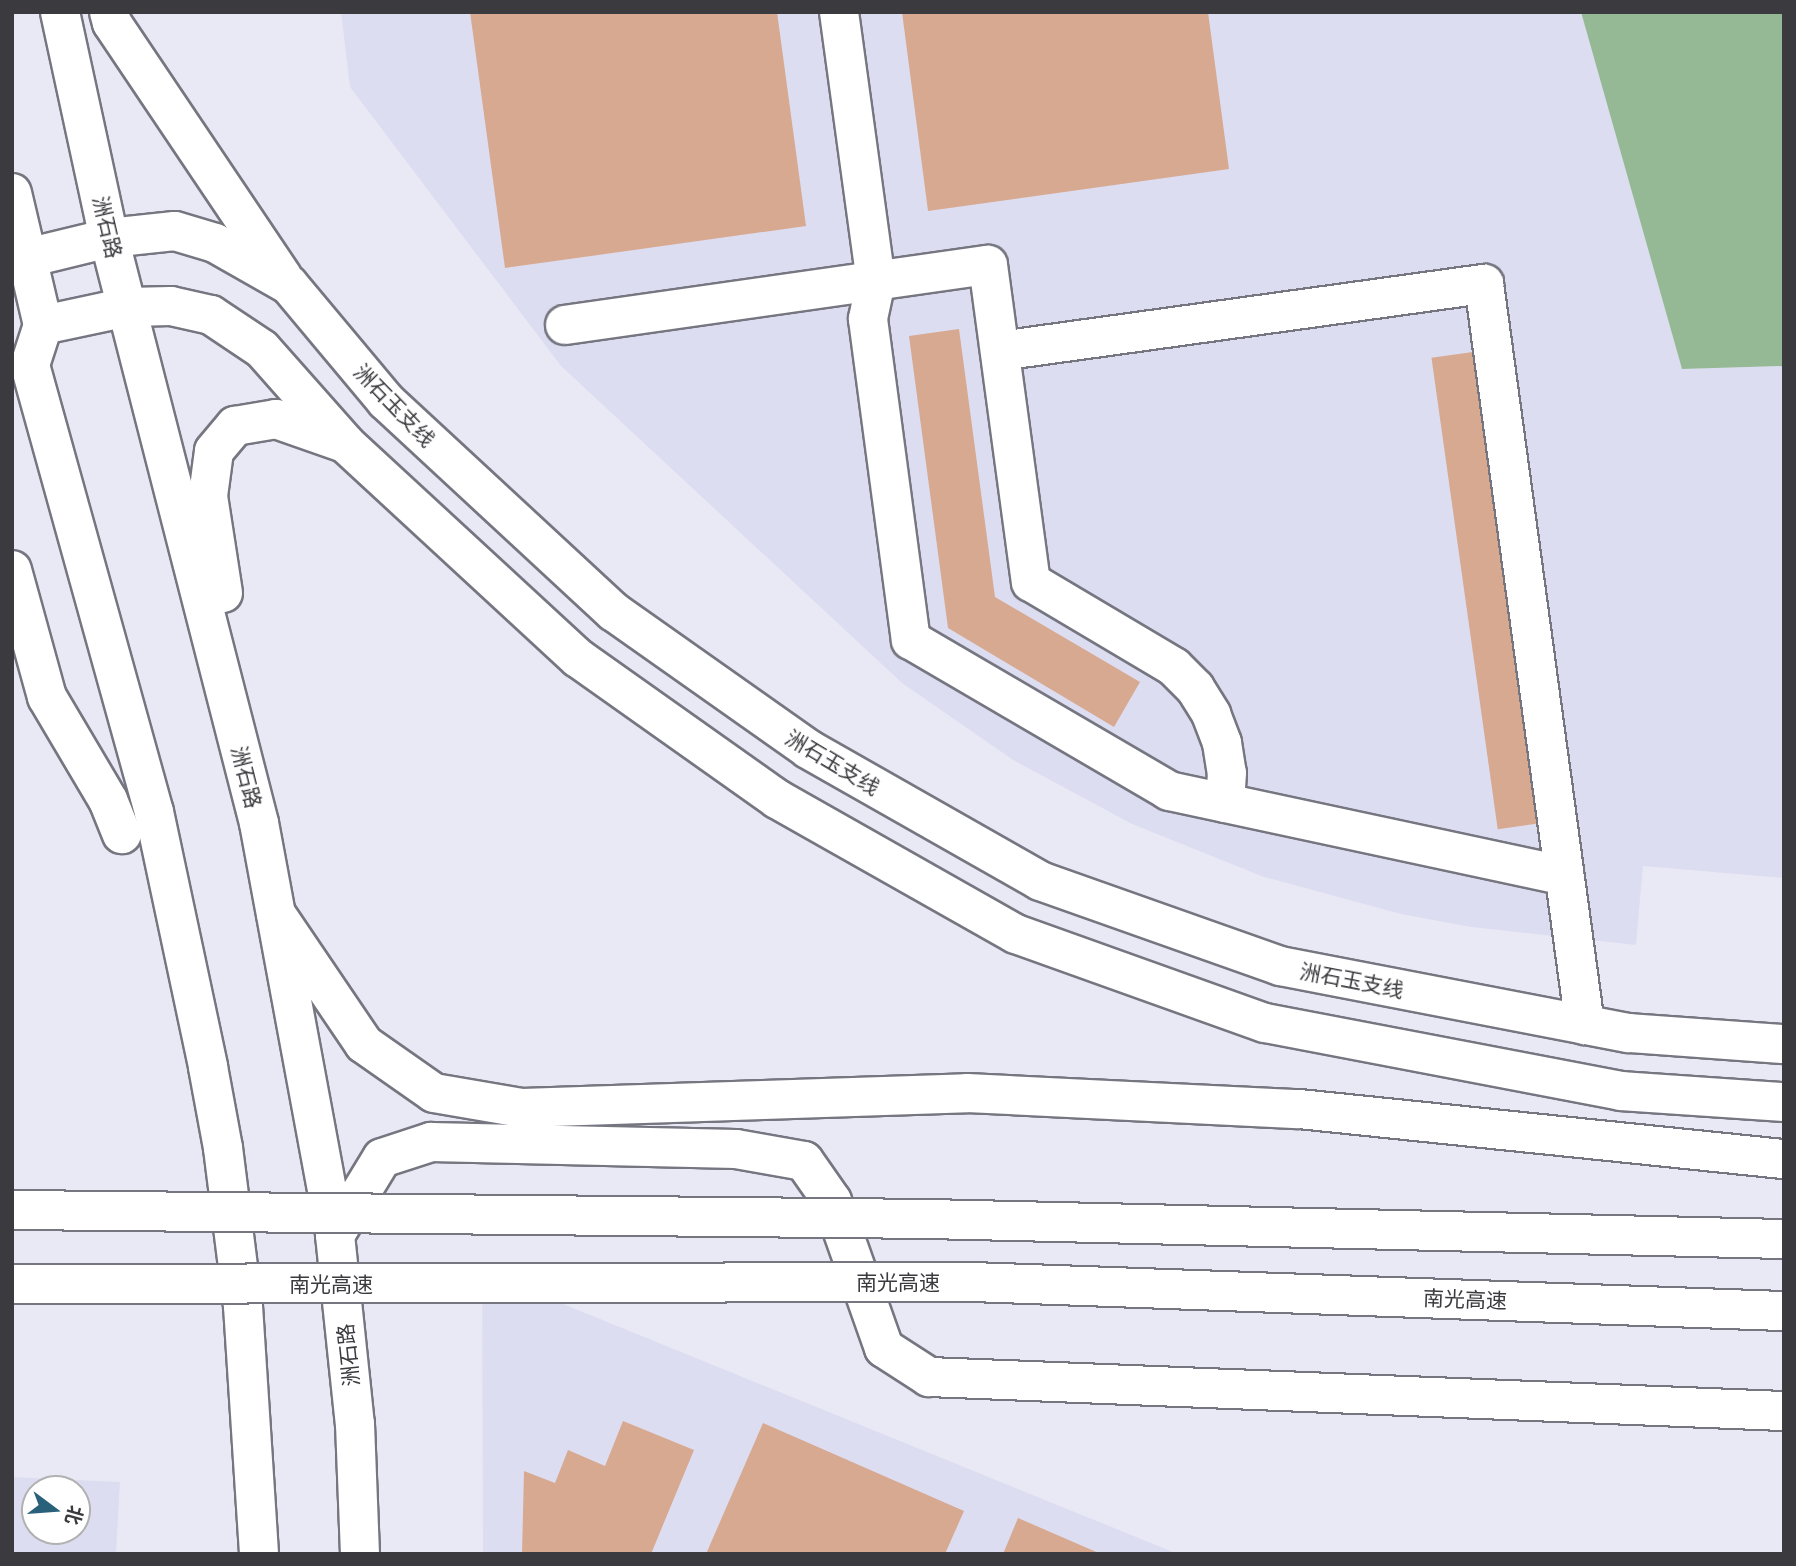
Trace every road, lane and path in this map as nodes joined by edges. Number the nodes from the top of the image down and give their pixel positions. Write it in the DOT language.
graph roads {
  1 [pos="60,12"];
  2 [pos="109,12"];
  3 [pos="839,12"];
  4 [pos="12,193"];
  5 [pos="109,238"];
  6 [pos="27,258"];
  7 [pos="876,281"];
  8 [pos="289,285"];
  9 [pos="128,307"];
  10 [pos="43,325"];
  11 [pos="565,325"];
  12 [pos="1000,351"];
  13 [pos="346,444"];
  14 [pos="12,570"];
  15 [pos="1225,803"];
  16 [pos="258,823"];
  17 [pos="122,834"];
  18 [pos="1564,876"];
  19 [pos="275,914"];
  20 [pos="1585,1025"];
  21 [pos="1784,1044"];
  22 [pos="1784,1102"];
  23 [pos="1784,1159"];
  24 [pos="12,1210"];
  25 [pos="335,1235"];
  26 [pos="1784,1239"];
  27 [pos="12,1284"];
  28 [pos="1784,1311"];
  29 [pos="1784,1412"];
  30 [pos="259,1554"];
  31 [pos="360,1554"];
  1 -- 5 [label="main road, 洲石路"];
  2 -- 8 [label="main road"];
  3 -- 7 [label="main road"];
  4 -- 6 [label="main road"];
  5 -- 6 [label="main road, 洲石玉支线"];
  5 -- 8 [label="main road, 洲石玉支线"];
  5 -- 9 [label="main road, 洲石路"];
  6 -- 10 [label="main road"];
  7 -- 11 [label="main road"];
  7 -- 12 [label="main road"];
  7 -- 15 [label="main road"];
  8 -- 20 [label="main road, 洲石玉支线"];
  9 -- 10 [label="main road"];
  9 -- 13 [label="main road"];
  9 -- 16 [label="main road, 洲石路"];
  10 -- 30 [label="main road"];
  12 -- 15 [label="main road"];
  12 -- 18 [label="main road"];
  13 -- 16 [label="main road"];
  13 -- 22 [label="main road"];
  14 -- 17 [label="main road"];
  15 -- 18 [label="main road"];
  16 -- 19 [label="main road, 洲石路"];
  18 -- 20 [label="main road"];
  19 -- 23 [label="main road"];
  19 -- 25 [label="main road, 洲石路"];
  20 -- 21 [label="main road, 洲石玉支线"];
  24 -- 26 [label="main road, bridge"];
  25 -- 29 [label="main road"];
  25 -- 31 [label="main road, 洲石路"];
  27 -- 28 [label="main road, 南光高速, bridge"];
}
